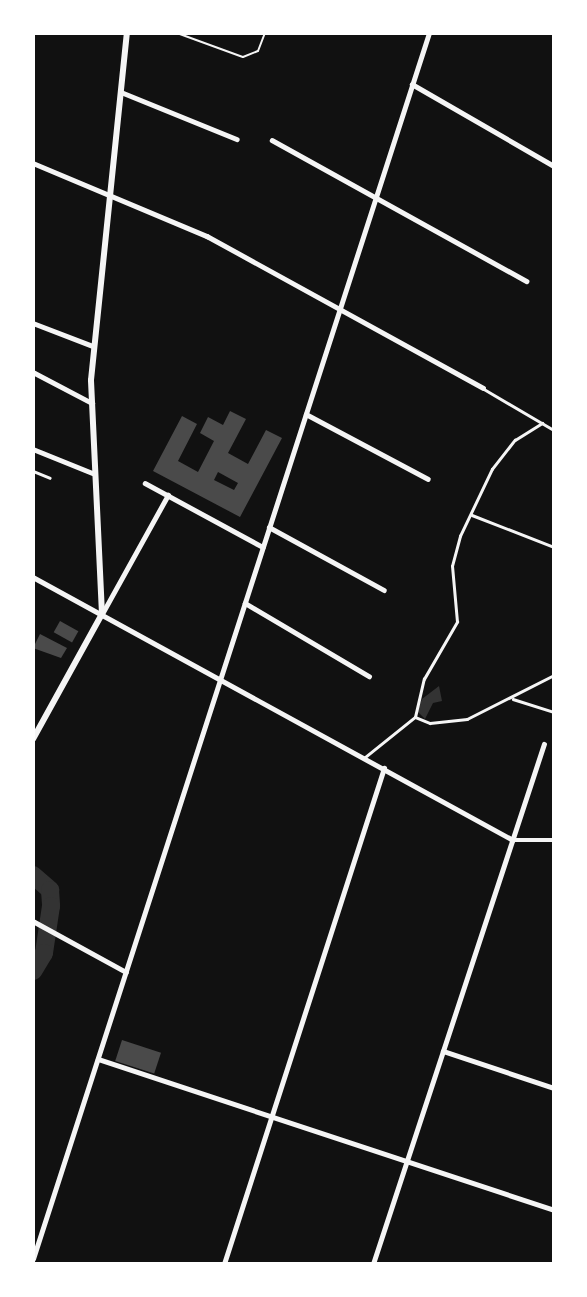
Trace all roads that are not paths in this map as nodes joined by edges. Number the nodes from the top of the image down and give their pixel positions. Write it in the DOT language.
graph roads {
  1 [pos="127,33"];
  2 [pos="429,33"];
  3 [pos="412,84"];
  4 [pos="121,92"];
  5 [pos="237,139"];
  6 [pos="272,140"];
  7 [pos="33,163"];
  8 [pos="554,166"];
  9 [pos="110,193"];
  10 [pos="376,197"];
  11 [pos="526,281"];
  12 [pos="340,309"];
  13 [pos="33,323"];
  14 [pos="93,346"];
  15 [pos="33,372"];
  16 [pos="483,388"];
  17 [pos="92,403"];
  18 [pos="306,414"];
  19 [pos="542,423"];
  20 [pos="554,428"];
  21 [pos="33,449"];
  22 [pos="33,471"];
  23 [pos="96,474"];
  24 [pos="50,478"];
  25 [pos="428,479"];
  26 [pos="145,483"];
  27 [pos="168,495"];
  28 [pos="471,515"];
  29 [pos="269,527"];
  30 [pos="263,547"];
  31 [pos="554,547"];
  32 [pos="33,577"];
  33 [pos="384,590"];
  34 [pos="245,603"];
  35 [pos="102,614"];
  36 [pos="369,676"];
  37 [pos="554,676"];
  38 [pos="220,679"];
  39 [pos="513,699"];
  40 [pos="554,712"];
  41 [pos="415,717"];
  42 [pos="33,739"];
  43 [pos="544,744"];
  44 [pos="364,758"];
  45 [pos="384,768"];
  46 [pos="513,840"];
  47 [pos="554,840"];
  48 [pos="33,921"];
  49 [pos="126,972"];
  50 [pos="443,1051"];
  51 [pos="98,1059"];
  52 [pos="554,1088"];
  53 [pos="272,1116"];
  54 [pos="407,1161"];
  55 [pos="554,1210"];
  56 [pos="33,1259"];
  57 [pos="224,1264"];
  58 [pos="373,1264"];
  1 -- 4 [label="street"];
  2 -- 3 [label="street"];
  3 -- 8 [label="street"];
  3 -- 10 [label="street"];
  4 -- 5 [label="street"];
  4 -- 9 [label="street"];
  6 -- 10 [label="street"];
  7 -- 9 [label="street"];
  9 -- 12 [label="street"];
  9 -- 14 [label="street"];
  10 -- 11 [label="street"];
  10 -- 12 [label="street"];
  12 -- 16 [label="street"];
  12 -- 18 [label="street"];
  13 -- 14 [label="street"];
  14 -- 17 [label="street"];
  15 -- 17 [label="street"];
  16 -- 19 [label="lane"];
  17 -- 23 [label="street"];
  18 -- 25 [label="street"];
  18 -- 29 [label="street"];
  19 -- 20 [label="lane"];
  19 -- 28 [label="lane"];
  21 -- 23 [label="street"];
  22 -- 24 [label="lane"];
  23 -- 35 [label="street"];
  26 -- 27 [label="street"];
  27 -- 30 [label="street"];
  27 -- 35 [label="street"];
  28 -- 31 [label="lane"];
  28 -- 41 [label="lane"];
  29 -- 30 [label="street"];
  29 -- 33 [label="street"];
  30 -- 34 [label="street"];
  32 -- 35 [label="street"];
  34 -- 36 [label="street"];
  34 -- 38 [label="street"];
  35 -- 38 [label="street"];
  35 -- 42 [label="street"];
  37 -- 39 [label="lane"];
  38 -- 44 [label="street"];
  38 -- 49 [label="street"];
  39 -- 40 [label="lane"];
  39 -- 41 [label="lane"];
  41 -- 44 [label="lane"];
  43 -- 46 [label="street"];
  44 -- 45 [label="street"];
  45 -- 46 [label="street"];
  45 -- 53 [label="street"];
  46 -- 47 [label="street"];
  46 -- 50 [label="street"];
  48 -- 49 [label="street"];
  49 -- 51 [label="street"];
  50 -- 52 [label="street"];
  50 -- 54 [label="street"];
  51 -- 53 [label="street"];
  51 -- 56 [label="street"];
  53 -- 54 [label="street"];
  53 -- 57 [label="street"];
  54 -- 55 [label="street"];
  54 -- 58 [label="street"];
}
